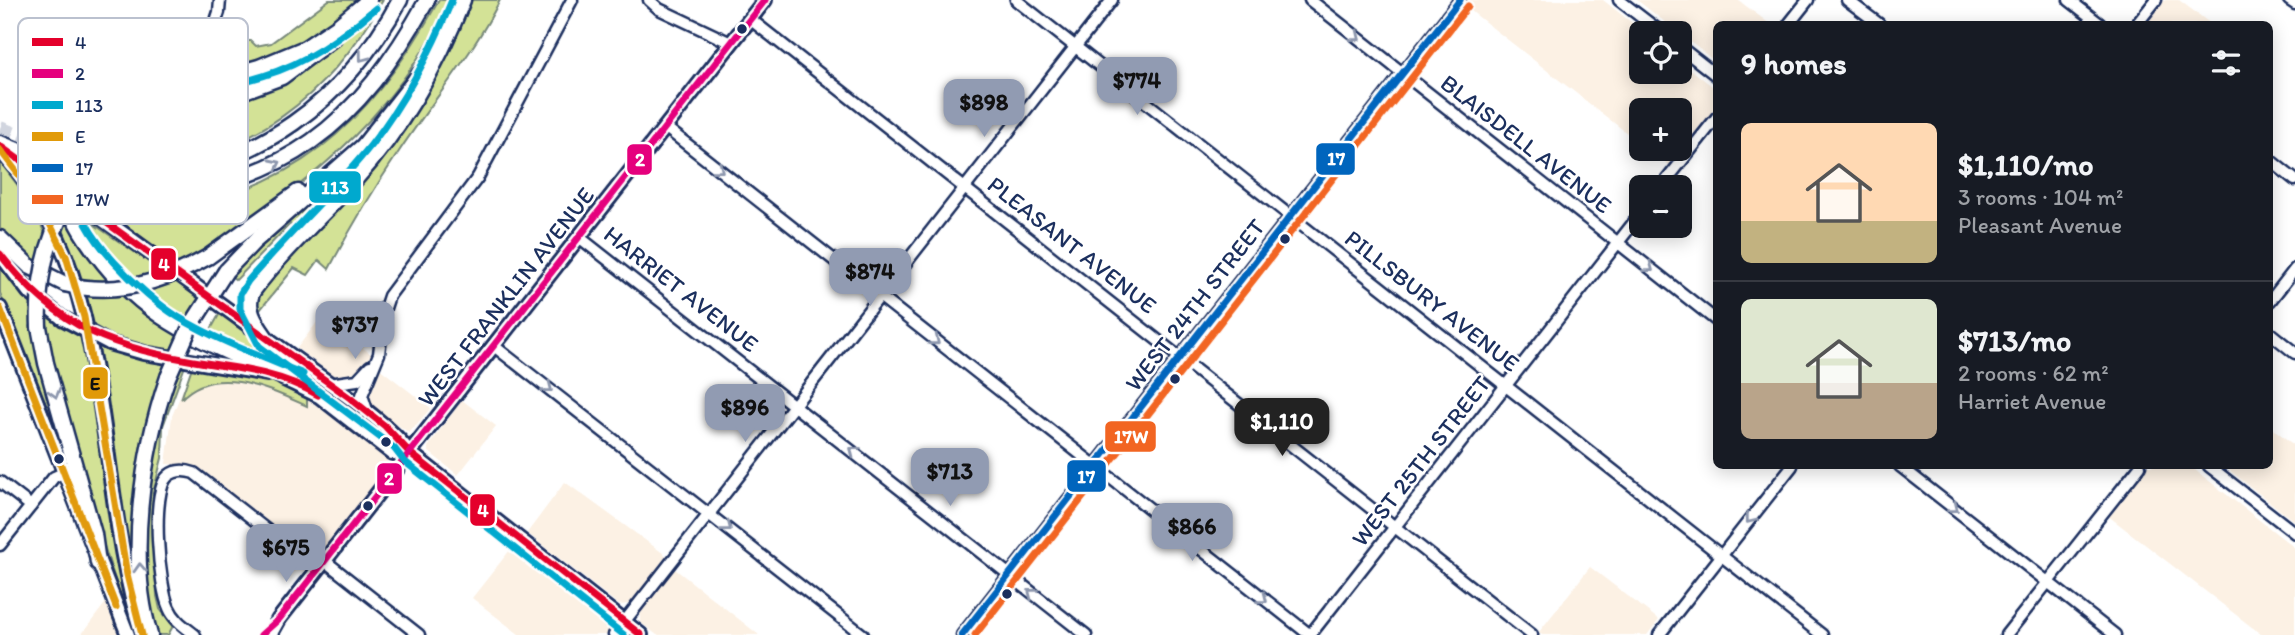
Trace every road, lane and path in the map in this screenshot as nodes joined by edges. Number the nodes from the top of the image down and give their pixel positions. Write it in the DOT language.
graph roads {
  1 [pos="220,0"];
  2 [pos="370,0"];
  3 [pos="400,0"];
  4 [pos="427,0"];
  5 [pos="463,0"];
  6 [pos="572,0"];
  7 [pos="649,0"];
  8 [pos="765,0"];
  9 [pos="1016,0"];
  10 [pos="1112,0"];
  11 [pos="1310,0"];
  12 [pos="1460,0"];
  13 [pos="1619,0"];
  14 [pos="1808,0"];
  15 [pos="1847,0"];
  16 [pos="2069,0"];
  17 [pos="2156,0"];
  18 [pos="2289,0"];
  19 [pos="2295,4"];
  20 [pos="217,18"];
  21 [pos="750,19"];
  22 [pos="1646,21"];
  23 [pos="1791,21"];
  24 [pos="1874,21"];
  25 [pos="2096,21"];
  26 [pos="2139,21"];
  27 [pos="731,43"];
  28 [pos="1075,48"];
  29 [pos="1692,56"];
  30 [pos="248,69"];
  31 [pos="1713,73"];
  32 [pos="1403,74"];
  33 [pos="248,90"];
  34 [pos="394,108"];
  35 [pos="1713,122"];
  36 [pos="665,127"];
  37 [pos="0,146"];
  38 [pos="248,149"];
  39 [pos="18,152"];
  40 [pos="18,159"];
  41 [pos="2273,162"];
  42 [pos="18,172"];
  43 [pos="248,175"];
  44 [pos="1671,175"];
  45 [pos="2295,180"];
  46 [pos="966,188"];
  47 [pos="1290,218"];
  48 [pos="49,224"];
  49 [pos="57,224"];
  50 [pos="78,224"];
  51 [pos="109,224"];
  52 [pos="1629,228"];
  53 [pos="579,237"];
  54 [pos="0,238"];
  55 [pos="1617,243"];
  56 [pos="0,254"];
  57 [pos="2295,269"];
  58 [pos="879,296"];
  59 [pos="2273,297"];
  60 [pos="0,308"];
  61 [pos="1713,318"];
  62 [pos="2273,335"];
  63 [pos="267,339"];
  64 [pos="381,339"];
  65 [pos="494,346"];
  66 [pos="2295,353"];
  67 [pos="1180,357"];
  68 [pos="293,382"];
  69 [pos="328,384"];
  70 [pos="1506,386"];
  71 [pos="795,405"];
  72 [pos="369,416"];
  73 [pos="410,453"];
  74 [pos="1093,467"];
  75 [pos="1789,469"];
  76 [pos="1904,469"];
  77 [pos="2138,469"];
  78 [pos="2213,469"];
  79 [pos="63,473"];
  80 [pos="0,482"];
  81 [pos="31,506"];
  82 [pos="709,513"];
  83 [pos="1395,528"];
  84 [pos="2295,533"];
  85 [pos="0,545"];
  86 [pos="1721,556"];
  87 [pos="98,563"];
  88 [pos="322,565"];
  89 [pos="1009,574"];
  90 [pos="2048,582"];
  91 [pos="279,619"];
  92 [pos="624,622"];
  93 [pos="128,635"];
  94 [pos="142,635"];
  95 [pos="150,635"];
  96 [pos="195,635"];
  97 [pos="261,635"];
  98 [pos="270,635"];
  99 [pos="419,635"];
  100 [pos="614,635"];
  101 [pos="641,635"];
  102 [pos="863,635"];
  103 [pos="962,635"];
  104 [pos="1086,635"];
  105 [pos="1310,635"];
  106 [pos="1532,635"];
  107 [pos="1659,635"];
  108 [pos="1822,635"];
  109 [pos="2006,635"];
  110 [pos="2115,635"];
  1 -- 20 [label="street"];
  2 -- 30 [label="highway"];
  2 -- 33 [label="highway, one-way, bridge"];
  3 -- 38 [label="highway, one-way"];
  43 -- 4 [label="highway, one-way"];
  5 -- 34 [label="highway"];
  5 -- 63 [label="highway"];
  6 -- 64 [label="street"];
  7 -- 27 [label="street"];
  8 -- 21 [label="main road, WEST FRANKLIN AVENUE"];
  9 -- 28 [label="street, PILLSBURY AVENUE"];
  10 -- 28 [label="street"];
  11 -- 32 [label="street, BLAISDELL AVENUE, one-way"];
  12 -- 32 [label="street, WEST 24TH STREET"];
  13 -- 22 [label="street"];
  14 -- 23 [label="street"];
  15 -- 24 [label="street"];
  16 -- 25 [label="street"];
  17 -- 26 [label="street"];
  18 -- 19 [label="street"];
  21 -- 27 [label="main road, WEST FRANKLIN AVENUE"];
  21 -- 46 [label="street, PLEASANT AVENUE"];
  27 -- 36 [label="main road, WEST FRANKLIN AVENUE"];
  28 -- 46 [label="street"];
  28 -- 47 [label="street, PILLSBURY AVENUE"];
  29 -- 31 [label="street"];
  32 -- 47 [label="street, WEST 24TH STREET"];
  32 -- 55 [label="street, BLAISDELL AVENUE"];
  34 -- 54 [label="highway, bridge"];
  95 -- 34 [label="highway, one-way, bridge"];
  35 -- 44 [label="street"];
  36 -- 53 [label="main road, WEST FRANKLIN AVENUE"];
  36 -- 58 [label="street, one-way"];
  37 -- 39 [label="highway"];
  37 -- 40 [label="main road"];
  37 -- 42 [label="main road"];
  41 -- 45 [label="street"];
  46 -- 58 [label="street"];
  46 -- 67 [label="street, PLEASANT AVENUE"];
  47 -- 67 [label="street, WEST 24TH STREET"];
  47 -- 70 [label="street, PILLSBURY AVENUE"];
  48 -- 94 [label="main road"];
  49 -- 87 [label="highway, one-way, bridge"];
  50 -- 68 [label="highway"];
  51 -- 63 [label="main road"];
  52 -- 55 [label="street, WEST 25TH STREET"];
  53 -- 65 [label="main road, WEST FRANKLIN AVENUE"];
  53 -- 71 [label="street, HARRIET AVENUE"];
  55 -- 61 [label="street, BLAISDELL AVENUE, one-way"];
  55 -- 70 [label="street, WEST 25TH STREET"];
  56 -- 68 [label="main road, bridge"];
  57 -- 59 [label="street"];
  58 -- 71 [label="street"];
  58 -- 74 [label="street, one-way"];
  60 -- 79 [label="main road"];
  62 -- 66 [label="street"];
  63 -- 69 [label="main road"];
  64 -- 69 [label="street"];
  64 -- 72 [label="street"];
  65 -- 73 [label="main road, WEST FRANKLIN AVENUE"];
  65 -- 82 [label="street, one-way"];
  67 -- 74 [label="street, WEST 24TH STREET"];
  67 -- 83 [label="street, PLEASANT AVENUE"];
  68 -- 73 [label="main road"];
  69 -- 72 [label="main road"];
  70 -- 83 [label="street, WEST 25TH STREET"];
  70 -- 86 [label="street, PILLSBURY AVENUE"];
  71 -- 82 [label="street"];
  89 -- 71 [label="street, HARRIET AVENUE, one-way"];
  72 -- 73 [label="main road"];
  73 -- 88 [label="main road, WEST FRANKLIN AVENUE"];
  73 -- 92 [label="main road"];
  74 -- 89 [label="street, WEST 24TH STREET"];
  74 -- 105 [label="street, one-way"];
  75 -- 86 [label="street, one-way"];
  76 -- 90 [label="street, one-way"];
  77 -- 90 [label="street"];
  78 -- 84 [label="street"];
  79 -- 81 [label="street"];
  79 -- 87 [label="main road"];
  80 -- 81 [label="street"];
  81 -- 85 [label="street"];
  82 -- 92 [label="street"];
  82 -- 102 [label="street, one-way"];
  83 -- 105 [label="street, WEST 25TH STREET"];
  83 -- 106 [label="street, PLEASANT AVENUE"];
  86 -- 107 [label="street"];
  86 -- 108 [label="street, PILLSBURY AVENUE"];
  87 -- 93 [label="main road"];
  88 -- 91 [label="main road, WEST FRANKLIN AVENUE"];
  88 -- 96 [label="street"];
  88 -- 99 [label="street"];
  89 -- 103 [label="street, WEST 24TH STREET"];
  104 -- 89 [label="street, HARRIET AVENUE, one-way"];
  90 -- 109 [label="street"];
  90 -- 110 [label="street"];
  91 -- 97 [label="main road, WEST FRANKLIN AVENUE"];
  91 -- 98 [label="main road, WEST FRANKLIN AVENUE"];
  92 -- 100 [label="street"];
  92 -- 101 [label="main road"];
}
